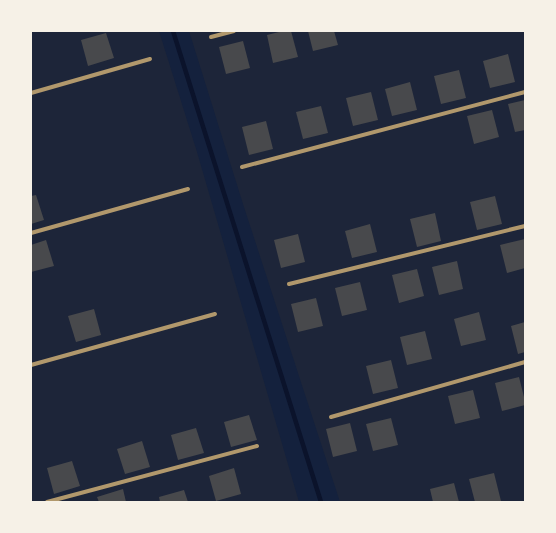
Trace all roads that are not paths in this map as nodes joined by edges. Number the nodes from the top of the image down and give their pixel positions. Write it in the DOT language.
graph roads {
  1 [pos="234,31"];
  2 [pos="211,37"];
  3 [pos="150,59"];
  4 [pos="525,92"];
  5 [pos="31,94"];
  6 [pos="242,167"];
  7 [pos="188,189"];
  8 [pos="525,226"];
  9 [pos="31,233"];
  10 [pos="289,284"];
  11 [pos="215,314"];
  12 [pos="525,362"];
  13 [pos="31,365"];
  14 [pos="331,417"];
  15 [pos="257,446"];
  16 [pos="47,502"];
  1 -- 2 [label="street"];
  3 -- 5 [label="street"];
  4 -- 6 [label="street"];
  7 -- 9 [label="street"];
  8 -- 10 [label="street"];
  11 -- 13 [label="street"];
  12 -- 14 [label="street"];
  15 -- 16 [label="street"];
}
